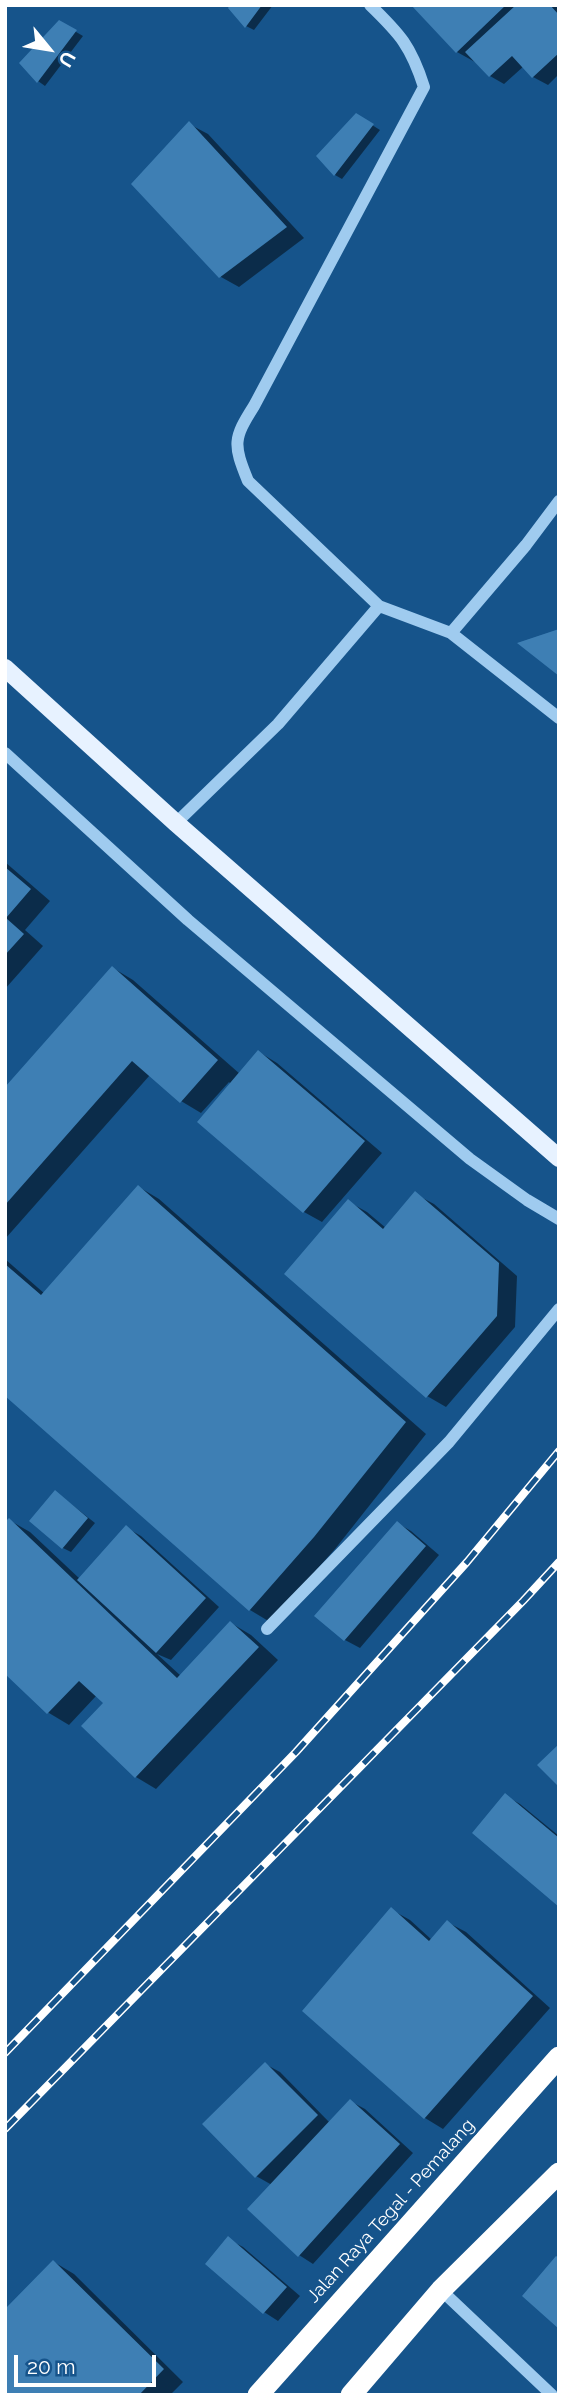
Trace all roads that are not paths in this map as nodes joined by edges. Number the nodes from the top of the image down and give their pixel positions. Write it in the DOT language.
graph roads {
  1 [pos="370,5"];
  2 [pos="559,500"];
  3 [pos="379,606"];
  4 [pos="451,633"];
  5 [pos="5,668"];
  6 [pos="559,718"];
  7 [pos="5,753"];
  8 [pos="176,823"];
  9 [pos="559,1158"];
  10 [pos="559,1219"];
  11 [pos="559,1309"];
  12 [pos="267,1629"];
  13 [pos="559,2057"];
  14 [pos="557,2177"];
  15 [pos="441,2290"];
  16 [pos="258,2395"];
  17 [pos="351,2395"];
  18 [pos="552,2395"];
  1 -- 3 [label="street"];
  2 -- 4 [label="street"];
  3 -- 4 [label="street"];
  3 -- 8 [label="street"];
  4 -- 6 [label="street"];
  5 -- 8 [label="main road"];
  7 -- 10 [label="street"];
  8 -- 9 [label="main road"];
  11 -- 12 [label="street"];
  13 -- 16 [label="highway, Jalan Raya Tegal - Pemalang"];
  14 -- 15 [label="highway"];
  15 -- 17 [label="highway"];
  15 -- 18 [label="street"];
}
